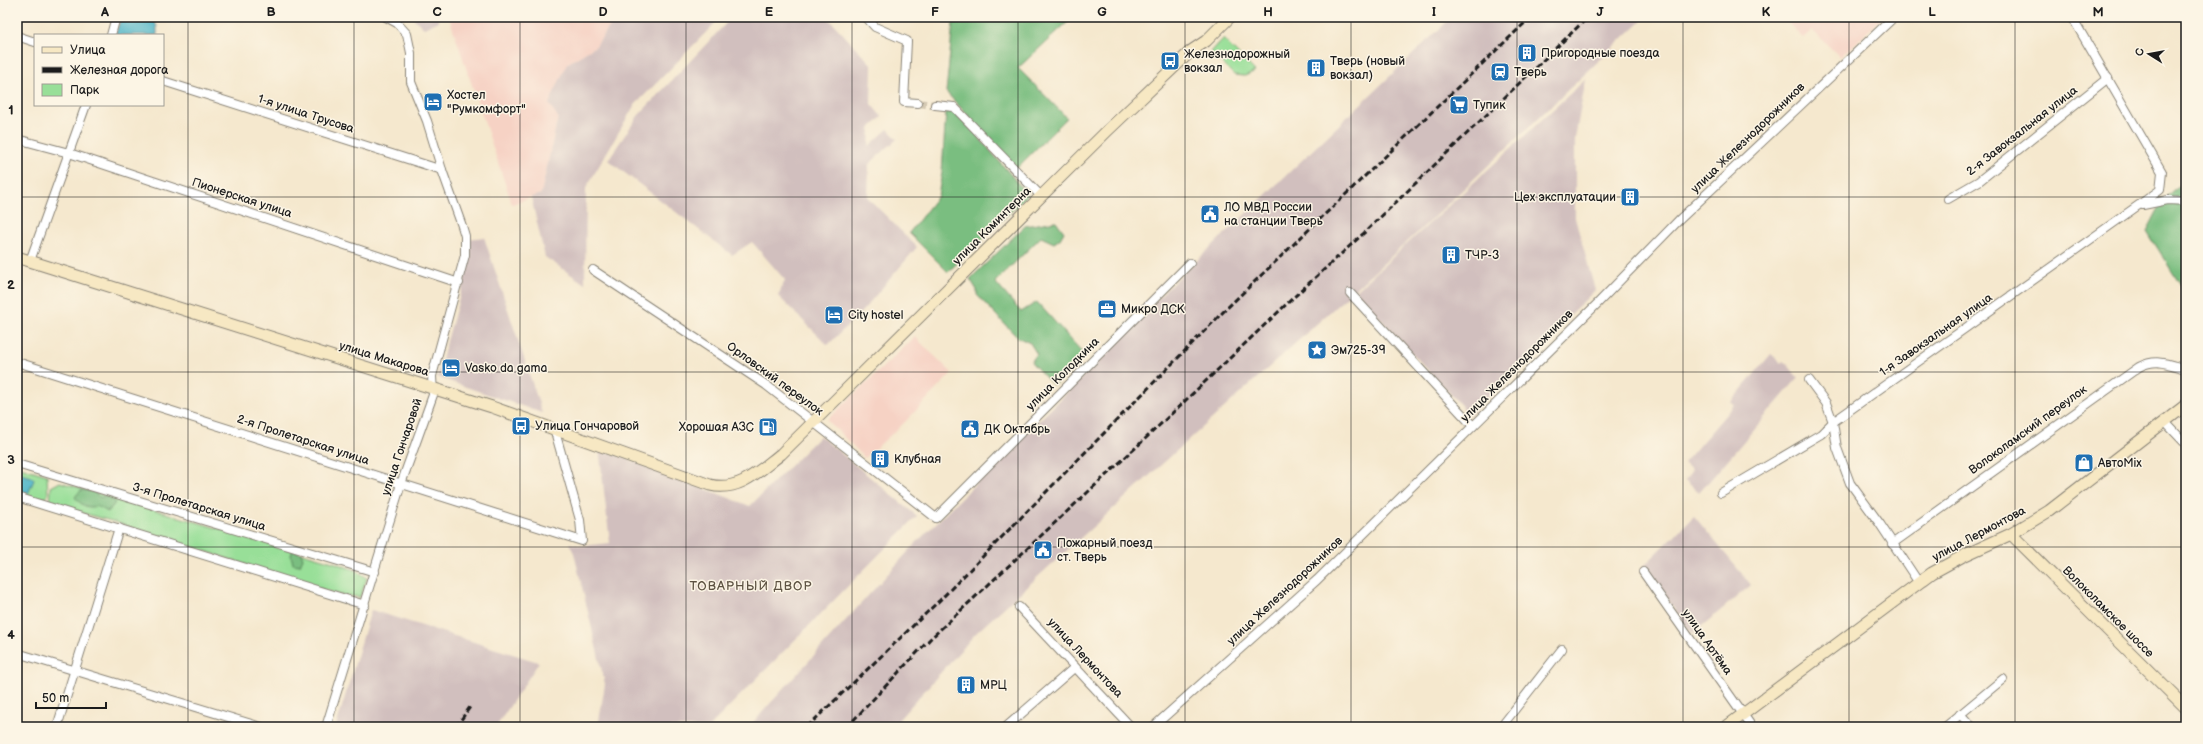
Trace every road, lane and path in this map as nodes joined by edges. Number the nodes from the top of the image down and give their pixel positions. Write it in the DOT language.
graph roads {
  1 [pos="116,17"];
  2 [pos="386,17"];
  3 [pos="866,17"];
  4 [pos="1220,17"];
  5 [pos="1230,17"];
  6 [pos="1894,17"];
  7 [pos="2072,17"];
  8 [pos="111,34"];
  9 [pos="17,36"];
  10 [pos="34,42"];
  11 [pos="1191,51"];
  12 [pos="2108,78"];
  13 [pos="164,81"];
  14 [pos="918,103"];
  15 [pos="935,105"];
  16 [pos="86,106"];
  17 [pos="17,139"];
  18 [pos="69,153"];
  19 [pos="442,170"];
  20 [pos="1040,196"];
  21 [pos="1948,199"];
  22 [pos="2186,200"];
  23 [pos="2140,206"];
  24 [pos="17,257"];
  25 [pos="30,261"];
  26 [pos="1190,263"];
  27 [pos="593,270"];
  28 [pos="459,283"];
  29 [pos="1350,293"];
  30 [pos="17,362"];
  31 [pos="2186,369"];
  32 [pos="1809,380"];
  33 [pos="433,388"];
  34 [pos="2186,406"];
  35 [pos="813,421"];
  36 [pos="1833,422"];
  37 [pos="2166,423"];
  38 [pos="1473,426"];
  39 [pos="554,428"];
  40 [pos="2186,444"];
  41 [pos="17,464"];
  42 [pos="401,484"];
  43 [pos="1721,493"];
  44 [pos="17,498"];
  45 [pos="936,518"];
  46 [pos="119,528"];
  47 [pos="2011,534"];
  48 [pos="1892,544"];
  49 [pos="375,572"];
  50 [pos="1643,572"];
  51 [pos="1919,583"];
  52 [pos="365,605"];
  53 [pos="1019,607"];
  54 [pos="1562,649"];
  55 [pos="17,653"];
  56 [pos="1075,667"];
  57 [pos="75,670"];
  58 [pos="2003,680"];
  59 [pos="2186,708"];
  60 [pos="1743,714"];
  61 [pos="1960,714"];
  62 [pos="57,727"];
  63 [pos="261,727"];
  64 [pos="326,727"];
  65 [pos="1006,727"];
  66 [pos="1131,727"];
  67 [pos="1153,727"];
  68 [pos="1501,727"];
  69 [pos="1726,727"];
  70 [pos="1752,727"];
  71 [pos="1945,727"];
  72 [pos="1972,727"];
  1 -- 8 [label="street"];
  2 -- 19 [label="street, улица Гончаровой"];
  3 -- 14 [label="street"];
  4 -- 11 [label="main road, улица Коминтерна"];
  5 -- 11 [label="main road, улица Коминтерна"];
  6 -- 38 [label="street, улица Железнодорожников"];
  7 -- 12 [label="street"];
  9 -- 10 [label="street"];
  11 -- 20 [label="main road, улица Коминтерна"];
  12 -- 21 [label="street, 2-я Завокзальная улица"];
  12 -- 23 [label="street, 1-я Завокзальная улица"];
  13 -- 19 [label="street, 1-я улица Трусова"];
  15 -- 20 [label="street"];
  16 -- 18 [label="street"];
  17 -- 18 [label="street, Пионерская улица"];
  18 -- 25 [label="street"];
  18 -- 28 [label="street, Пионерская улица"];
  19 -- 28 [label="street, улица Гончаровой"];
  20 -- 35 [label="main road, улица Коминтерна"];
  22 -- 23 [label="street"];
  23 -- 36 [label="street, 1-я Завокзальная улица"];
  24 -- 25 [label="main road, улица Макарова"];
  25 -- 33 [label="main road, улица Макарова"];
  26 -- 45 [label="street, улица Колодкина"];
  27 -- 35 [label="street, Орловский переулок"];
  28 -- 33 [label="street, улица Гончаровой"];
  29 -- 38 [label="street"];
  30 -- 42 [label="street, 2-я Пролетарская улица"];
  31 -- 48 [label="street, Волоколамский переулок"];
  32 -- 36 [label="street"];
  33 -- 39 [label="main road, улица Макарова"];
  33 -- 42 [label="street, улица Гончаровой"];
  34 -- 37 [label="main road, улица Лермонтова"];
  35 -- 39 [label="main road, улица Макарова"];
  35 -- 45 [label="street, Орловский переулок"];
  36 -- 43 [label="street, 1-я Завокзальная улица"];
  36 -- 48 [label="street"];
  37 -- 40 [label="street"];
  37 -- 47 [label="main road, улица Лермонтова"];
  38 -- 67 [label="street, улица Железнодорожников"];
  39 -- 42 [label="street, 2-я Пролетарская улица"];
  41 -- 49 [label="street, 3-я Пролетарская улица"];
  42 -- 49 [label="street, улица Гончаровой"];
  44 -- 46 [label="street"];
  46 -- 52 [label="street"];
  46 -- 57 [label="street"];
  47 -- 51 [label="main road, улица Лермонтова"];
  47 -- 59 [label="main road, Волоколамское шоссе"];
  48 -- 51 [label="street"];
  49 -- 52 [label="street, улица Гончаровой"];
  50 -- 60 [label="street, улица Артёма"];
  51 -- 60 [label="main road, улица Лермонтова"];
  52 -- 64 [label="street, улица Гончаровой"];
  53 -- 56 [label="street, улица Лермонтова"];
  54 -- 68 [label="street"];
  55 -- 57 [label="street"];
  56 -- 65 [label="street"];
  56 -- 66 [label="street, улица Лермонтова"];
  57 -- 62 [label="street"];
  57 -- 63 [label="street"];
  58 -- 61 [label="street"];
  60 -- 69 [label="main road, улица Лермонтова"];
  60 -- 70 [label="street, улица Артёма"];
  61 -- 71 [label="street"];
  61 -- 72 [label="street"];
}
